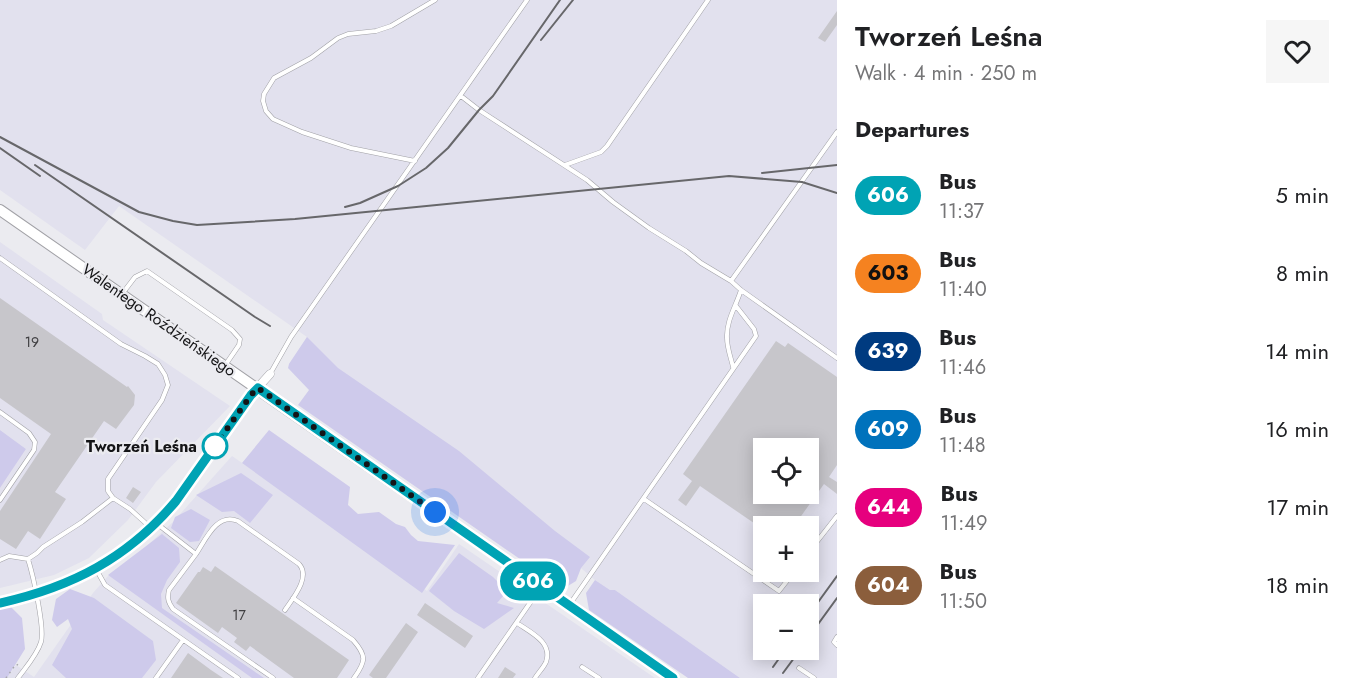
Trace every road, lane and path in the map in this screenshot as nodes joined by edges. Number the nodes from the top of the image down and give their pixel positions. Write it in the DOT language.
graph roads {
  1 [pos="435,0"];
  2 [pos="528,0"];
  3 [pos="708,0"];
  4 [pos="460,96"];
  5 [pos="837,132"];
  6 [pos="415,161"];
  7 [pos="564,165"];
  8 [pos="0,210"];
  9 [pos="0,258"];
  10 [pos="731,281"];
  11 [pos="741,290"];
  12 [pos="122,294"];
  13 [pos="736,306"];
  14 [pos="837,358"];
  15 [pos="225,366"];
  16 [pos="733,368"];
  17 [pos="270,375"];
  18 [pos="258,388"];
  19 [pos="0,412"];
  20 [pos="113,498"];
  21 [pos="644,499"];
  22 [pos="0,500"];
  23 [pos="837,516"];
  24 [pos="154,526"];
  25 [pos="819,539"];
  26 [pos="196,554"];
  27 [pos="28,559"];
  28 [pos="0,560"];
  29 [pos="96,569"];
  30 [pos="753,573"];
  31 [pos="766,582"];
  32 [pos="786,582"];
  33 [pos="541,586"];
  34 [pos="35,594"];
  35 [pos="293,598"];
  36 [pos="0,603"];
  37 [pos="569,606"];
  38 [pos="285,610"];
  39 [pos="517,623"];
  40 [pos="837,637"];
  41 [pos="183,639"];
  42 [pos="837,645"];
  43 [pos="582,667"];
  44 [pos="799,668"];
  45 [pos="24,670"];
  46 [pos="6,678"];
  47 [pos="18,678"];
  48 [pos="156,678"];
  49 [pos="238,678"];
  50 [pos="273,678"];
  51 [pos="354,678"];
  52 [pos="478,678"];
  53 [pos="535,678"];
  54 [pos="599,678"];
  55 [pos="673,678"];
  56 [pos="814,678"];
  1 -- 6 [label="lane"];
  2 -- 4 [label="lane"];
  3 -- 7 [label="lane"];
  4 -- 6 [label="lane"];
  4 -- 7 [label="lane"];
  5 -- 10 [label="lane"];
  6 -- 17 [label="lane"];
  7 -- 10 [label="lane"];
  8 -- 12 [label="street, Walentego Roździeńskiego"];
  9 -- 20 [label="lane"];
  10 -- 11 [label="lane"];
  11 -- 13 [label="lane"];
  11 -- 14 [label="lane"];
  12 -- 15 [label="street, Walentego Roździeńskiego"];
  12 -- 15 [label="lane"];
  13 -- 16 [label="lane"];
  13 -- 16 [label="lane"];
  15 -- 18 [label="street, Walentego Roździeńskiego"];
  16 -- 21 [label="lane"];
  17 -- 18 [label="street"];
  18 -- 24 [label="street"];
  18 -- 33 [label="street, Walentego Roździeńskiego"];
  19 -- 22 [label="lane"];
  20 -- 24 [label="lane"];
  20 -- 27 [label="lane"];
  21 -- 30 [label="lane"];
  21 -- 37 [label="lane"];
  23 -- 25 [label="lane"];
  24 -- 26 [label="lane"];
  24 -- 29 [label="street"];
  26 -- 35 [label="lane"];
  26 -- 50 [label="lane"];
  27 -- 28 [label="lane"];
  27 -- 34 [label="lane"];
  29 -- 34 [label="street"];
  29 -- 41 [label="lane"];
  31 -- 32 [label="lane"];
  33 -- 37 [label="street, Walentego Roździeńskiego"];
  33 -- 39 [label="lane"];
  34 -- 36 [label="street"];
  34 -- 45 [label="lane"];
  35 -- 38 [label="lane"];
  35 -- 51 [label="lane"];
  37 -- 55 [label="street, Walentego Roździeńskiego"];
  39 -- 52 [label="lane"];
  39 -- 53 [label="lane"];
  40 -- 42 [label="lane"];
  41 -- 48 [label="lane"];
  41 -- 49 [label="lane"];
  43 -- 54 [label="lane"];
  44 -- 56 [label="lane"];
  45 -- 46 [label="path"];
  45 -- 47 [label="lane"];
}
